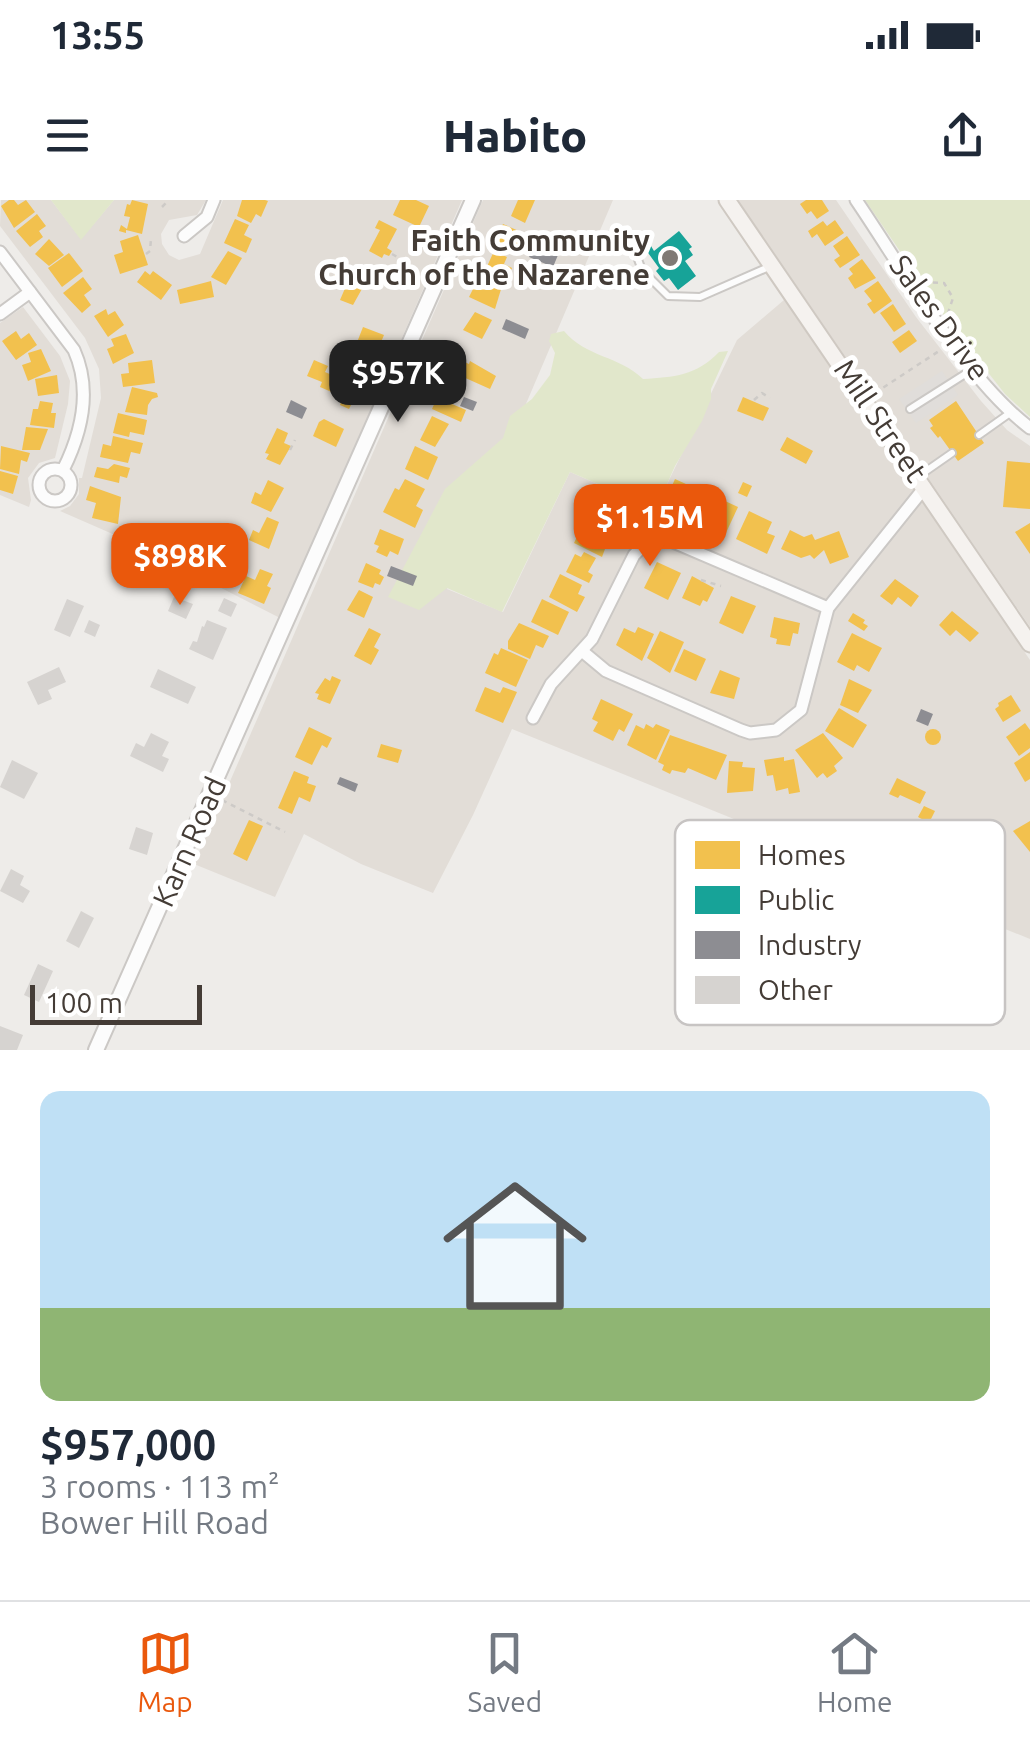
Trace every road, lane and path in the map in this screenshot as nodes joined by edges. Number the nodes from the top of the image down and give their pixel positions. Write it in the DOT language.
graph roads {
  1 [pos="169,200"];
  2 [pos="214,200"];
  3 [pos="473,200"];
  4 [pos="727,200"];
  5 [pos="856,200"];
  6 [pos="162,207"];
  7 [pos="184,236"];
  8 [pos="151,239"];
  9 [pos="634,249"];
  10 [pos="0,252"];
  11 [pos="146,254"];
  12 [pos="392,254"];
  13 [pos="404,261"];
  14 [pos="772,265"];
  15 [pos="912,282"];
  16 [pos="30,292"];
  17 [pos="0,314"];
  18 [pos="942,327"];
  19 [pos="939,351"];
  20 [pos="974,368"];
  21 [pos="770,398"];
  22 [pos="865,399"];
  23 [pos="754,400"];
  24 [pos="910,409"];
  25 [pos="1010,413"];
  26 [pos="1030,428"];
  27 [pos="979,435"];
  28 [pos="295,440"];
  29 [pos="290,450"];
  30 [pos="952,453"];
  31 [pos="63,470"];
  32 [pos="921,482"];
  33 [pos="701,580"];
  34 [pos="721,586"];
  35 [pos="828,608"];
  36 [pos="1030,644"];
  37 [pos="582,652"];
  38 [pos="533,718"];
  39 [pos="211,795"];
  40 [pos="285,832"];
  41 [pos="96,1050"];
  1 -- 6 [label="path"];
  2 -- 7 [label="street"];
  3 -- 39 [label="street, Karn Road"];
  4 -- 14 [label="main road, Mill Street"];
  5 -- 15 [label="street, Sales Drive"];
  8 -- 11 [label="path"];
  9 -- 14 [label="lane"];
  10 -- 16 [label="street"];
  12 -- 13 [label="path"];
  14 -- 22 [label="main road, Mill Street"];
  15 -- 18 [label="street, Sales Drive"];
  15 -- 18 [label="path"];
  16 -- 17 [label="street"];
  16 -- 31 [label="street"];
  18 -- 20 [label="street, Sales Drive"];
  19 -- 22 [label="path"];
  20 -- 24 [label="lane"];
  20 -- 25 [label="street, Sales Drive"];
  21 -- 23 [label="path"];
  22 -- 32 [label="main road, Mill Street"];
  25 -- 26 [label="street, Sales Drive"];
  25 -- 27 [label="lane"];
  28 -- 29 [label="path"];
  30 -- 32 [label="lane"];
  32 -- 35 [label="street"];
  32 -- 36 [label="main road, Mill Street"];
  33 -- 34 [label="path"];
  35 -- 37 [label="street"];
  35 -- 37 [label="street"];
  37 -- 38 [label="street"];
  39 -- 40 [label="path"];
  39 -- 41 [label="street, Karn Road"];
}
